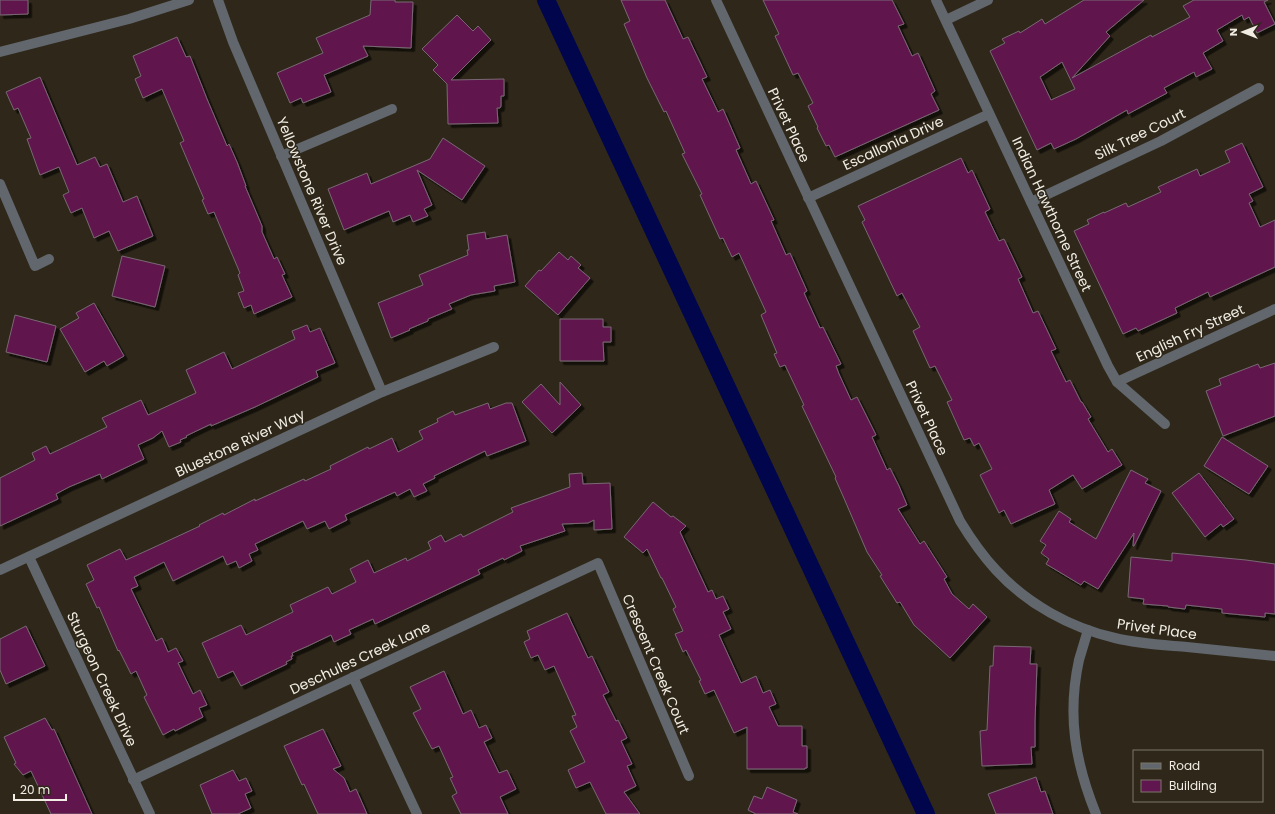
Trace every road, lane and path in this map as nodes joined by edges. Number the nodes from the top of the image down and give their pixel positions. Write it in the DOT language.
graph roads {
  1 [pos="189,0"];
  2 [pos="218,0"];
  3 [pos="716,0"];
  4 [pos="936,0"];
  5 [pos="988,0"];
  6 [pos="946,20"];
  7 [pos="0,52"];
  8 [pos="1259,88"];
  9 [pos="392,109"];
  10 [pos="990,114"];
  11 [pos="282,156"];
  12 [pos="0,184"];
  13 [pos="808,198"];
  14 [pos="1030,202"];
  15 [pos="49,259"];
  16 [pos="1275,309"];
  17 [pos="494,346"];
  18 [pos="1117,382"];
  19 [pos="382,392"];
  20 [pos="1165,424"];
  21 [pos="29,557"];
  22 [pos="598,563"];
  23 [pos="0,570"];
  24 [pos="1088,630"];
  25 [pos="1275,656"];
  26 [pos="353,677"];
  27 [pos="689,776"];
  28 [pos="133,780"];
  29 [pos="150,814"];
  30 [pos="417,814"];
  31 [pos="1096,814"];
  1 -- 7 [label="street"];
  2 -- 11 [label="street, Yellowstone River Drive"];
  3 -- 13 [label="street, Privet Place"];
  4 -- 6 [label="street, Indian Hawthorne Street"];
  5 -- 6 [label="street"];
  6 -- 10 [label="street, Indian Hawthorne Street"];
  8 -- 14 [label="street, Silk Tree Court"];
  9 -- 11 [label="street"];
  10 -- 13 [label="street, Escallonia Drive"];
  10 -- 14 [label="street, Indian Hawthorne Street"];
  11 -- 19 [label="street, Yellowstone River Drive"];
  12 -- 15 [label="street"];
  13 -- 24 [label="street, Privet Place"];
  14 -- 18 [label="street, Indian Hawthorne Street"];
  16 -- 18 [label="street, English Fry Street"];
  17 -- 19 [label="street, Bluestone River Way"];
  18 -- 20 [label="street, Indian Hawthorne Street"];
  19 -- 21 [label="street, Bluestone River Way"];
  21 -- 23 [label="street, Bluestone River Way"];
  21 -- 28 [label="street, Sturgeon Creek Drive"];
  22 -- 26 [label="street, Deschules Creek Lane"];
  22 -- 27 [label="street, Crescent Creek Court"];
  24 -- 25 [label="street, Privet Place"];
  24 -- 31 [label="street"];
  26 -- 28 [label="street, Deschules Creek Lane"];
  26 -- 30 [label="street"];
  28 -- 29 [label="street, Sturgeon Creek Drive"];
}
